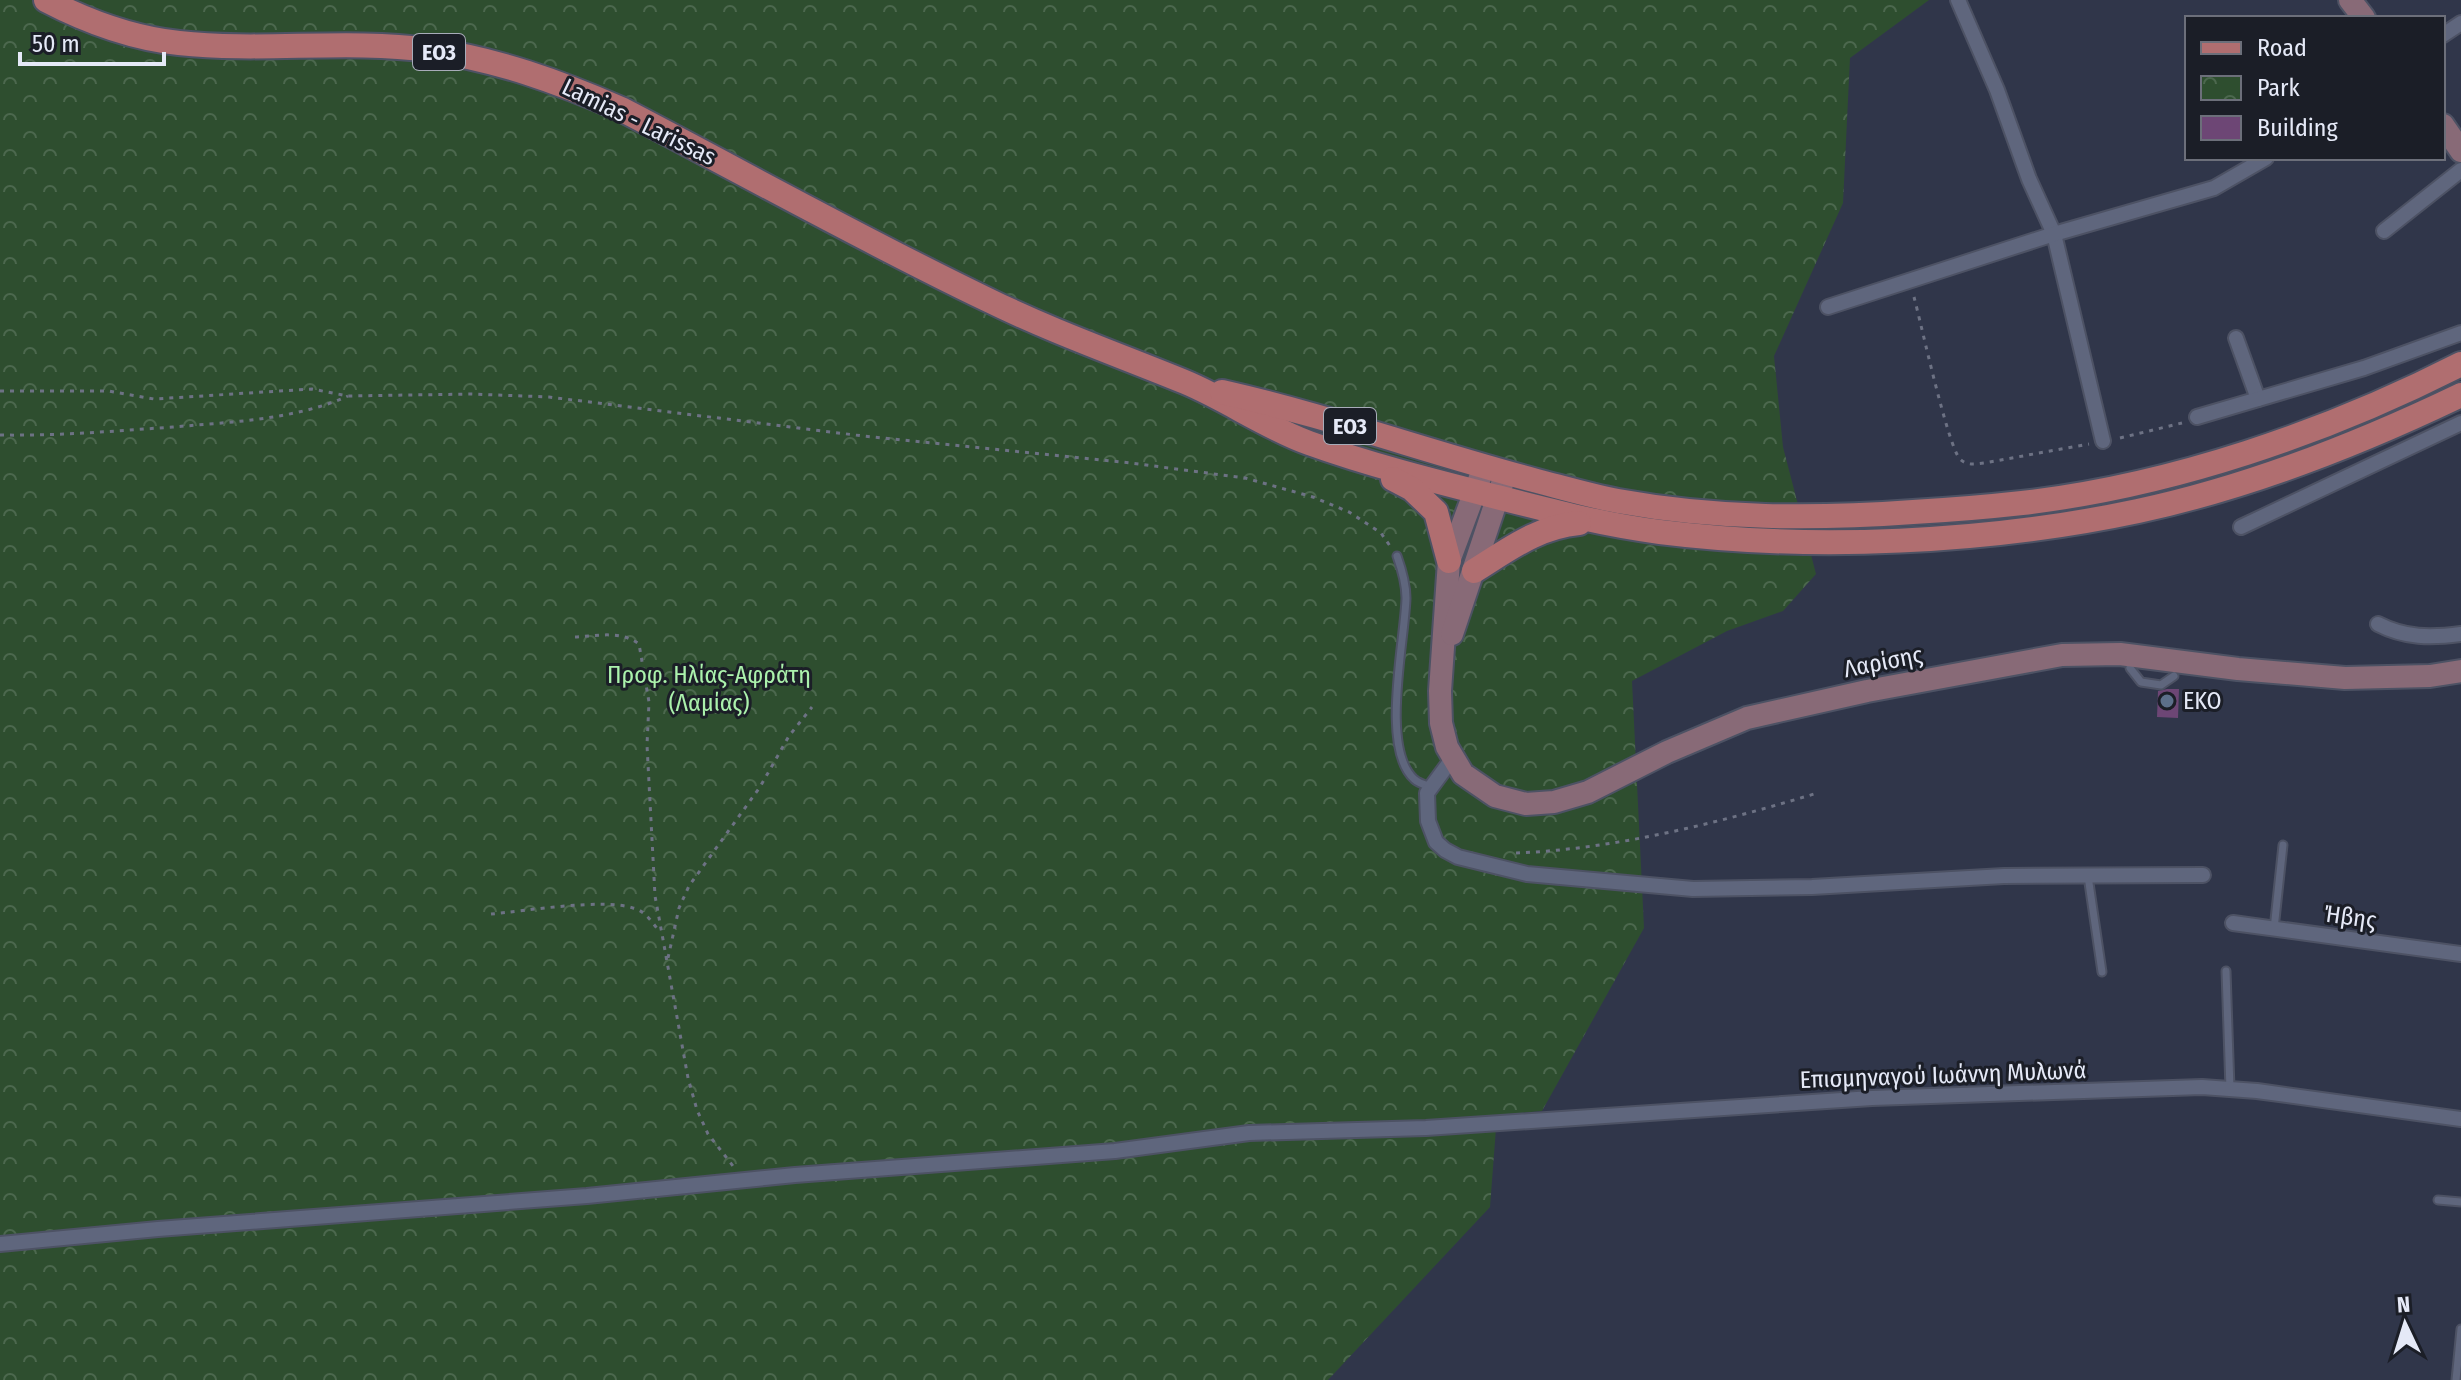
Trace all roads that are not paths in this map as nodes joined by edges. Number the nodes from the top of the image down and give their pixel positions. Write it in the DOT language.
graph roads {
  1 [pos="46,0"];
  2 [pos="1958,0"];
  3 [pos="2350,0"];
  4 [pos="2362,16"];
  5 [pos="2445,128"];
  6 [pos="2461,151"];
  7 [pos="2263,160"];
  8 [pos="2461,170"];
  9 [pos="2384,231"];
  10 [pos="2054,234"];
  11 [pos="1828,307"];
  12 [pos="2461,333"];
  13 [pos="2236,338"];
  14 [pos="2461,364"];
  15 [pos="1192,385"];
  16 [pos="2461,395"];
  17 [pos="2258,399"];
  18 [pos="2197,417"];
  19 [pos="2461,423"];
  20 [pos="2103,441"];
  21 [pos="1360,460"];
  22 [pos="1495,469"];
  23 [pos="1486,495"];
  24 [pos="1610,523"];
  25 [pos="2241,527"];
  26 [pos="1397,556"];
  27 [pos="1449,561"];
  28 [pos="1474,571"];
  29 [pos="2378,624"];
  30 [pos="2461,634"];
  31 [pos="1443,658"];
  32 [pos="2130,668"];
  33 [pos="2461,671"];
  34 [pos="2174,676"];
  35 [pos="1452,759"];
  36 [pos="1431,787"];
  37 [pos="2283,845"];
  38 [pos="2088,875"];
  39 [pos="2203,875"];
  40 [pos="2233,923"];
  41 [pos="2274,929"];
  42 [pos="2461,954"];
  43 [pos="2226,971"];
  44 [pos="2102,972"];
  45 [pos="2230,1089"];
  46 [pos="2461,1119"];
  47 [pos="2438,1200"];
  48 [pos="2461,1202"];
  49 [pos="0,1244"];
  50 [pos="2461,1329"];
  51 [pos="2456,1380"];
  1 -- 15 [label="main road, Lamias - Larissas / ΕΟ3"];
  2 -- 10 [label="street"];
  3 -- 4 [label="main road"];
  5 -- 6 [label="main road"];
  7 -- 10 [label="street"];
  8 -- 9 [label="street"];
  10 -- 11 [label="street"];
  10 -- 20 [label="street"];
  12 -- 17 [label="street"];
  13 -- 17 [label="street"];
  14 -- 22 [label="main road, Lamias - Larissas"];
  15 -- 21 [label="main road, Lamias - Larissas / ΕΟ3"];
  15 -- 22 [label="main road, Lamias - Larissas / ΕΟ3"];
  16 -- 24 [label="main road"];
  17 -- 18 [label="street"];
  19 -- 25 [label="street"];
  21 -- 23 [label="main road"];
  21 -- 27 [label="main road, ΕΟ3"];
  22 -- 23 [label="main road, ΕΟ3"];
  23 -- 24 [label="main road"];
  23 -- 27 [label="main road, ΕΟ3"];
  23 -- 28 [label="main road, ΕΟ3"];
  24 -- 28 [label="main road"];
  26 -- 36 [label="lane"];
  27 -- 31 [label="main road, ΕΟ3"];
  28 -- 31 [label="main road, ΕΟ3"];
  29 -- 30 [label="street"];
  31 -- 35 [label="main road, ΕΟ3"];
  32 -- 34 [label="lane"];
  33 -- 35 [label="main road, Λαρίσης"];
  35 -- 36 [label="street"];
  36 -- 38 [label="street"];
  37 -- 41 [label="lane"];
  38 -- 39 [label="street"];
  38 -- 44 [label="lane"];
  40 -- 41 [label="street, Ήβης"];
  41 -- 42 [label="street, Ήβης"];
  43 -- 45 [label="lane"];
  45 -- 46 [label="street, Επισμηναγού Ιωάννη Μυλωνά"];
  45 -- 49 [label="street, Επισμηναγού Ιωάννη Μυλωνά"];
  47 -- 48 [label="lane"];
  50 -- 51 [label="lane"];
}
